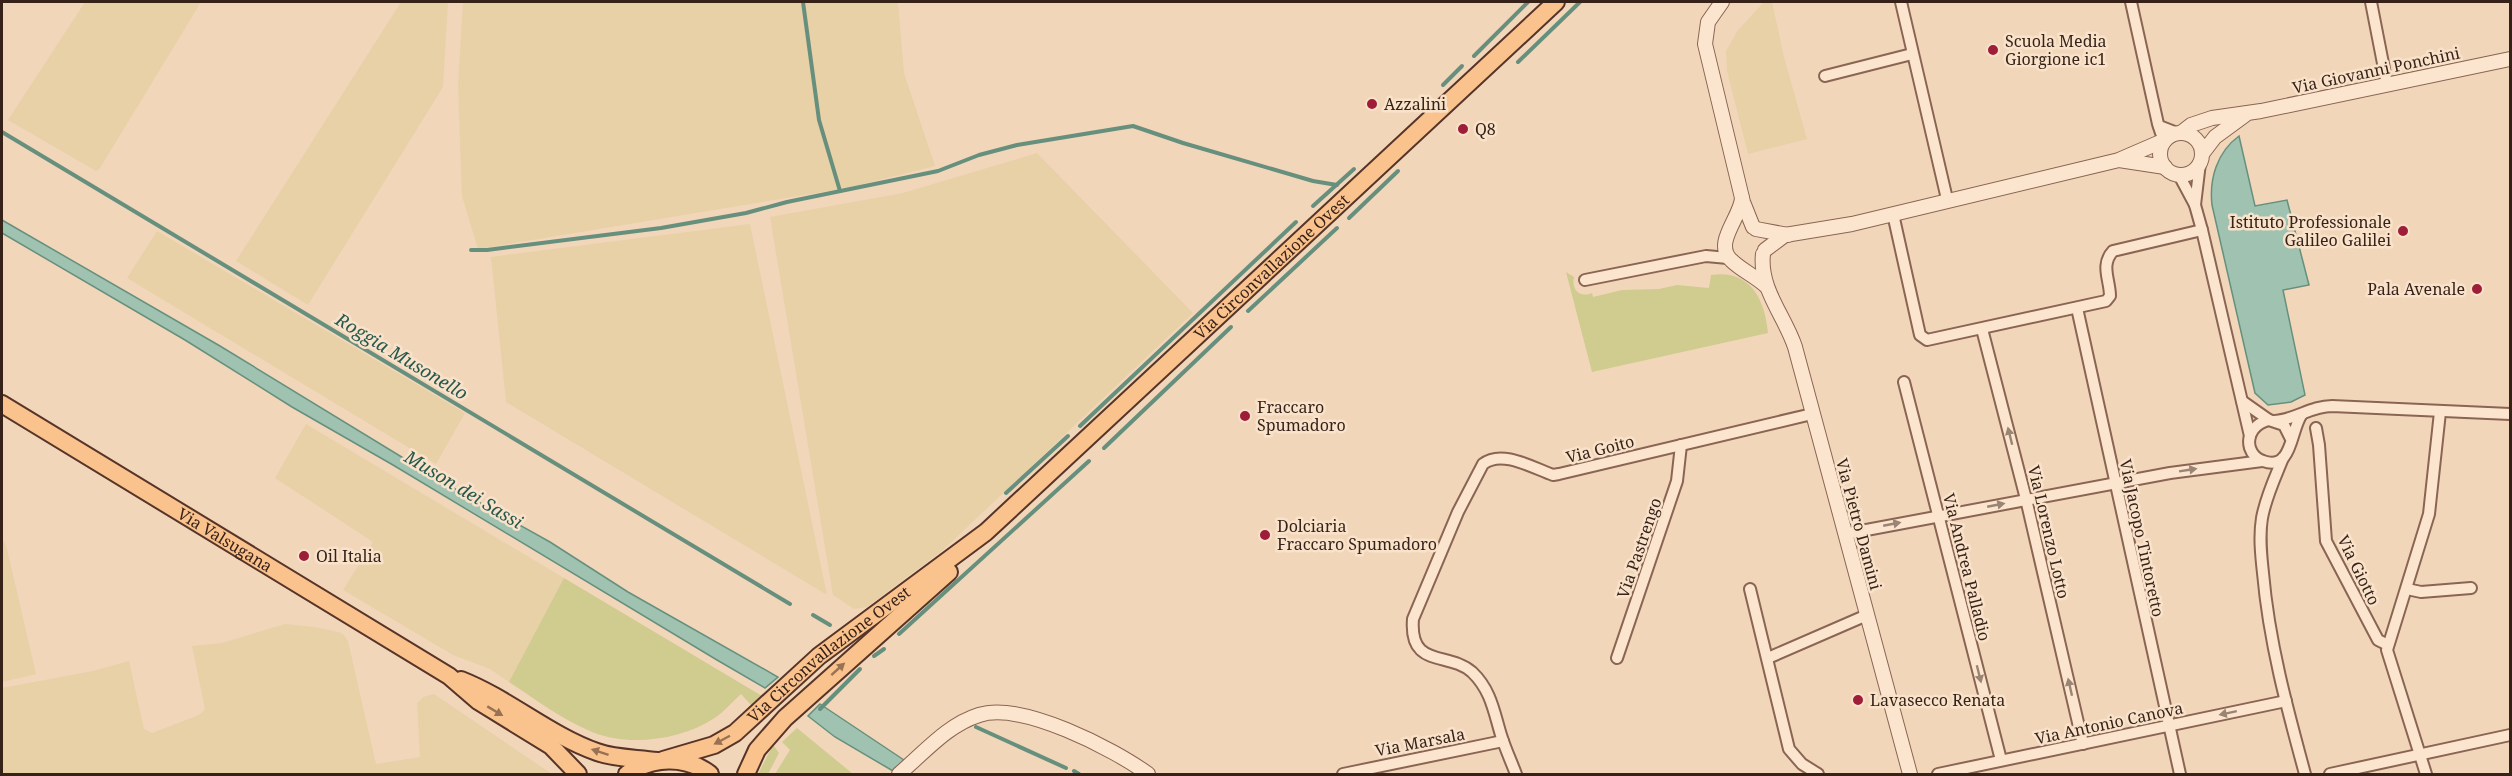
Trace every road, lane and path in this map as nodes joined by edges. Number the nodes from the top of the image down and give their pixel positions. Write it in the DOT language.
graph roads {
  1 [pos="1556,2"];
  2 [pos="1722,2"];
  3 [pos="1901,2"];
  4 [pos="2144,2"];
  5 [pos="2371,2"];
  6 [pos="2131,3"];
  7 [pos="1912,54"];
  8 [pos="2511,59"];
  9 [pos="1825,76"];
  10 [pos="2387,84"];
  11 [pos="2249,112"];
  12 [pos="2172,136"];
  13 [pos="2201,158"];
  14 [pos="2119,160"];
  15 [pos="2165,167"];
  16 [pos="2179,175"];
  17 [pos="1742,197"];
  18 [pos="1947,199"];
  19 [pos="2195,205"];
  20 [pos="1893,214"];
  21 [pos="1755,228"];
  22 [pos="2202,230"];
  23 [pos="1788,235"];
  24 [pos="1726,238"];
  25 [pos="1764,252"];
  26 [pos="1706,256"];
  27 [pos="1733,262"];
  28 [pos="1586,280"];
  29 [pos="1766,286"];
  30 [pos="2078,308"];
  31 [pos="1982,329"];
  32 [pos="1904,382"];
  33 [pos="2241,401"];
  34 [pos="2,404"];
  35 [pos="2440,412"];
  36 [pos="1812,414"];
  37 [pos="2302,414"];
  38 [pos="2511,414"];
  39 [pos="2271,421"];
  40 [pos="2316,428"];
  41 [pos="2250,436"];
  42 [pos="2291,439"];
  43 [pos="1681,445"];
  44 [pos="2283,458"];
  45 [pos="2262,461"];
  46 [pos="2114,483"];
  47 [pos="2270,488"];
  48 [pos="2026,499"];
  49 [pos="1938,515"];
  50 [pos="986,532"];
  51 [pos="1845,534"];
  52 [pos="2471,588"];
  53 [pos="2407,589"];
  54 [pos="1750,590"];
  55 [pos="1867,615"];
  56 [pos="2388,645"];
  57 [pos="1617,657"];
  58 [pos="1768,658"];
  59 [pos="449,676"];
  60 [pos="2286,701"];
  61 [pos="2168,726"];
  62 [pos="2511,735"];
  63 [pos="1503,741"];
  64 [pos="2084,744"];
  65 [pos="2420,757"];
  66 [pos="2001,760"];
  67 [pos="660,761"];
  68 [pos="1358,772"];
  69 [pos="578,774"];
  70 [pos="627,774"];
  71 [pos="710,774"];
  72 [pos="746,774"];
  73 [pos="899,774"];
  74 [pos="1148,774"];
  75 [pos="1343,774"];
  76 [pos="1516,774"];
  77 [pos="1818,774"];
  78 [pos="1910,774"];
  79 [pos="1938,774"];
  80 [pos="2180,774"];
  81 [pos="2305,774"];
  82 [pos="2330,774"];
  83 [pos="2426,774"];
  1 -- 50 [label="main road, Via Circonvallazione Ovest"];
  2 -- 17 [label="street"];
  3 -- 7 [label="street"];
  4 -- 6 [label="street"];
  5 -- 10 [label="street"];
  6 -- 12 [label="street"];
  7 -- 9 [label="street"];
  7 -- 18 [label="street"];
  8 -- 10 [label="street, Via Giovanni Ponchini"];
  10 -- 11 [label="street, Via Giovanni Ponchini"];
  11 -- 12 [label="street, Via Giovanni Ponchini"];
  11 -- 13 [label="street"];
  12 -- 13 [label="street"];
  12 -- 14 [label="street, Via Giovanni Ponchini"];
  12 -- 15 [label="street"];
  13 -- 16 [label="street"];
  13 -- 19 [label="street"];
  14 -- 15 [label="street"];
  14 -- 18 [label="street"];
  15 -- 16 [label="street"];
  16 -- 19 [label="street"];
  17 -- 21 [label="street"];
  17 -- 24 [label="street"];
  18 -- 20 [label="street"];
  19 -- 22 [label="street"];
  20 -- 23 [label="street"];
  20 -- 31 [label="street"];
  21 -- 23 [label="street"];
  21 -- 24 [label="street"];
  21 -- 25 [label="street"];
  22 -- 30 [label="street"];
  22 -- 33 [label="street"];
  23 -- 25 [label="street"];
  24 -- 26 [label="street"];
  24 -- 27 [label="street"];
  25 -- 27 [label="street"];
  25 -- 29 [label="street"];
  26 -- 27 [label="street"];
  26 -- 28 [label="street"];
  27 -- 29 [label="street"];
  29 -- 36 [label="street, Via Pietro Damini"];
  30 -- 31 [label="street"];
  30 -- 46 [label="street, Via Jacopo Tintoretto"];
  48 -- 31 [label="street, Via Lorenzo Lotto, one-way"];
  32 -- 49 [label="street, Via Andrea Palladio"];
  33 -- 39 [label="street"];
  33 -- 41 [label="street"];
  34 -- 59 [label="main road, Via Valsugana"];
  35 -- 37 [label="street"];
  35 -- 38 [label="street"];
  35 -- 53 [label="street, Via Giotto"];
  36 -- 43 [label="street, Via Goito"];
  36 -- 51 [label="street, Via Pietro Damini"];
  37 -- 39 [label="street"];
  37 -- 42 [label="street"];
  39 -- 41 [label="street"];
  39 -- 42 [label="street"];
  40 -- 56 [label="street, Via Giotto"];
  41 -- 45 [label="street"];
  42 -- 44 [label="street"];
  43 -- 57 [label="street, Via Pastrengo"];
  43 -- 63 [label="street, Via Goito"];
  44 -- 45 [label="street"];
  44 -- 47 [label="street"];
  46 -- 45 [label="street, one-way"];
  45 -- 47 [label="street"];
  46 -- 48 [label="street"];
  46 -- 61 [label="street, Via Jacopo Tintoretto"];
  47 -- 60 [label="street"];
  49 -- 48 [label="street, one-way"];
  64 -- 48 [label="street, Via Lorenzo Lotto, one-way"];
  51 -- 49 [label="street, one-way"];
  49 -- 66 [label="street, Via Andrea Palladio, one-way"];
  50 -- 67 [label="main road, Via Circonvallazione Ovest, one-way"];
  72 -- 50 [label="main road, Via Circonvallazione Ovest, one-way"];
  51 -- 55 [label="street, Via Pietro Damini"];
  52 -- 53 [label="street"];
  53 -- 56 [label="street, Via Giotto"];
  54 -- 58 [label="street"];
  55 -- 58 [label="street"];
  55 -- 78 [label="street, Via Pietro Damini"];
  56 -- 65 [label="street, Via Giotto"];
  58 -- 77 [label="street"];
  67 -- 59 [label="main road, Via Valsugana, one-way"];
  59 -- 69 [label="main road, Via Valsugana, one-way"];
  60 -- 61 [label="street, Via Antonio Canova, one-way"];
  60 -- 81 [label="street"];
  61 -- 64 [label="street, Via Antonio Canova"];
  61 -- 80 [label="street, Via Jacopo Tintoretto"];
  62 -- 65 [label="street"];
  63 -- 68 [label="street, Via Marsala"];
  63 -- 76 [label="street"];
  64 -- 66 [label="street, Via Antonio Canova"];
  65 -- 82 [label="street"];
  65 -- 83 [label="street, Via Giotto"];
  66 -- 79 [label="street, Via Antonio Canova"];
  67 -- 70 [label="main road, Via Circonvallazione Ovest"];
  67 -- 71 [label="main road"];
  68 -- 75 [label="street, Via Marsala"];
  73 -- 74 [label="street"];
}
